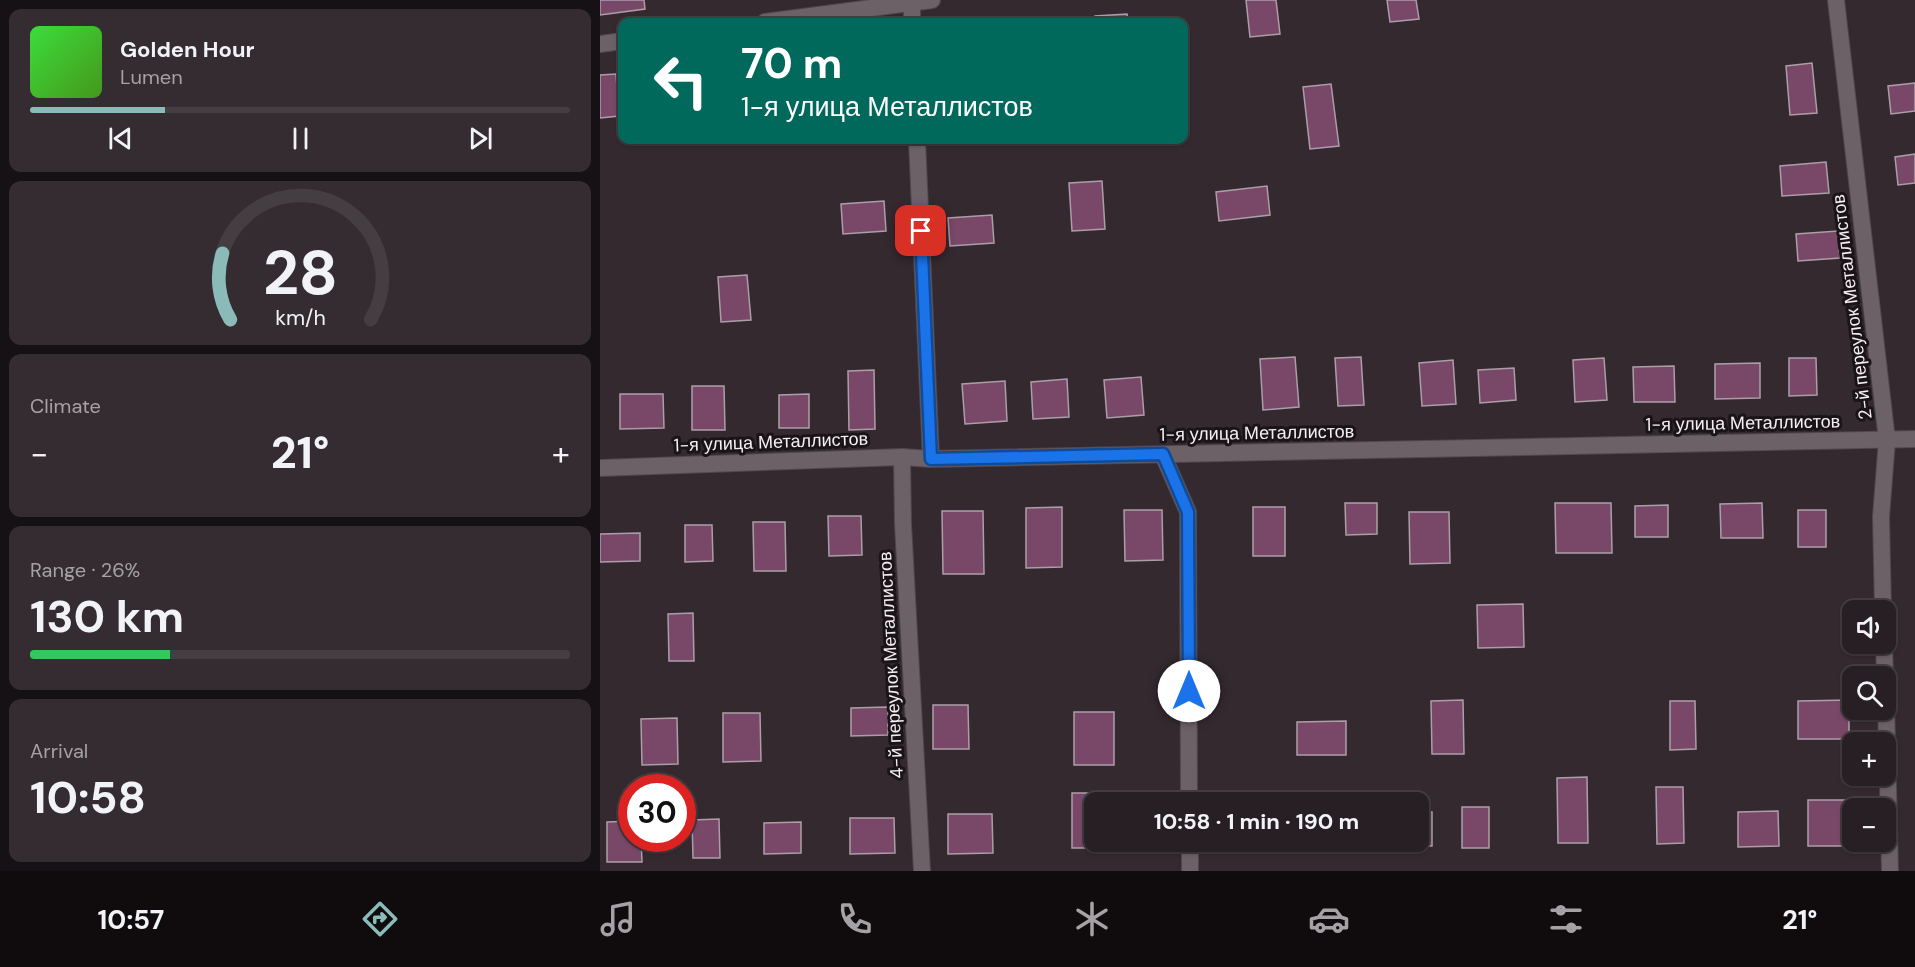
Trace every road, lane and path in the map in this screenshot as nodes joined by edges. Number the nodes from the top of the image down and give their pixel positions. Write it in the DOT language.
graph roads {
  1 [pos="932,0"];
  2 [pos="1836,0"];
  3 [pos="912,3"];
  4 [pos="796,18"];
  5 [pos="912,18"];
  6 [pos="618,42"];
  7 [pos="600,44"];
  8 [pos="917,144"];
  9 [pos="1915,439"];
  10 [pos="1887,440"];
  11 [pos="1163,454"];
  12 [pos="902,457"];
  13 [pos="931,459"];
  14 [pos="600,468"];
  15 [pos="1883,600"];
  16 [pos="1886,720"];
  17 [pos="1190,792"];
  18 [pos="1190,852"];
  19 [pos="922,871"];
  20 [pos="1190,871"];
  21 [pos="1890,871"];
  1 -- 3 [label="street"];
  2 -- 10 [label="street, 2-й переулок Металлистов"];
  3 -- 4 [label="street"];
  3 -- 5 [label="street"];
  6 -- 7 [label="street"];
  8 -- 13 [label="street"];
  9 -- 10 [label="street, 1-я улица Металлистов"];
  10 -- 11 [label="street, 1-я улица Металлистов"];
  10 -- 15 [label="street, 2-й переулок Металлистов"];
  11 -- 13 [label="street, 1-я улица Металлистов"];
  11 -- 17 [label="street"];
  12 -- 13 [label="street, 1-я улица Металлистов"];
  12 -- 14 [label="street, 1-я улица Металлистов"];
  12 -- 19 [label="street, 4-й переулок Металлистов"];
  16 -- 21 [label="street"];
  18 -- 20 [label="street"];
}
